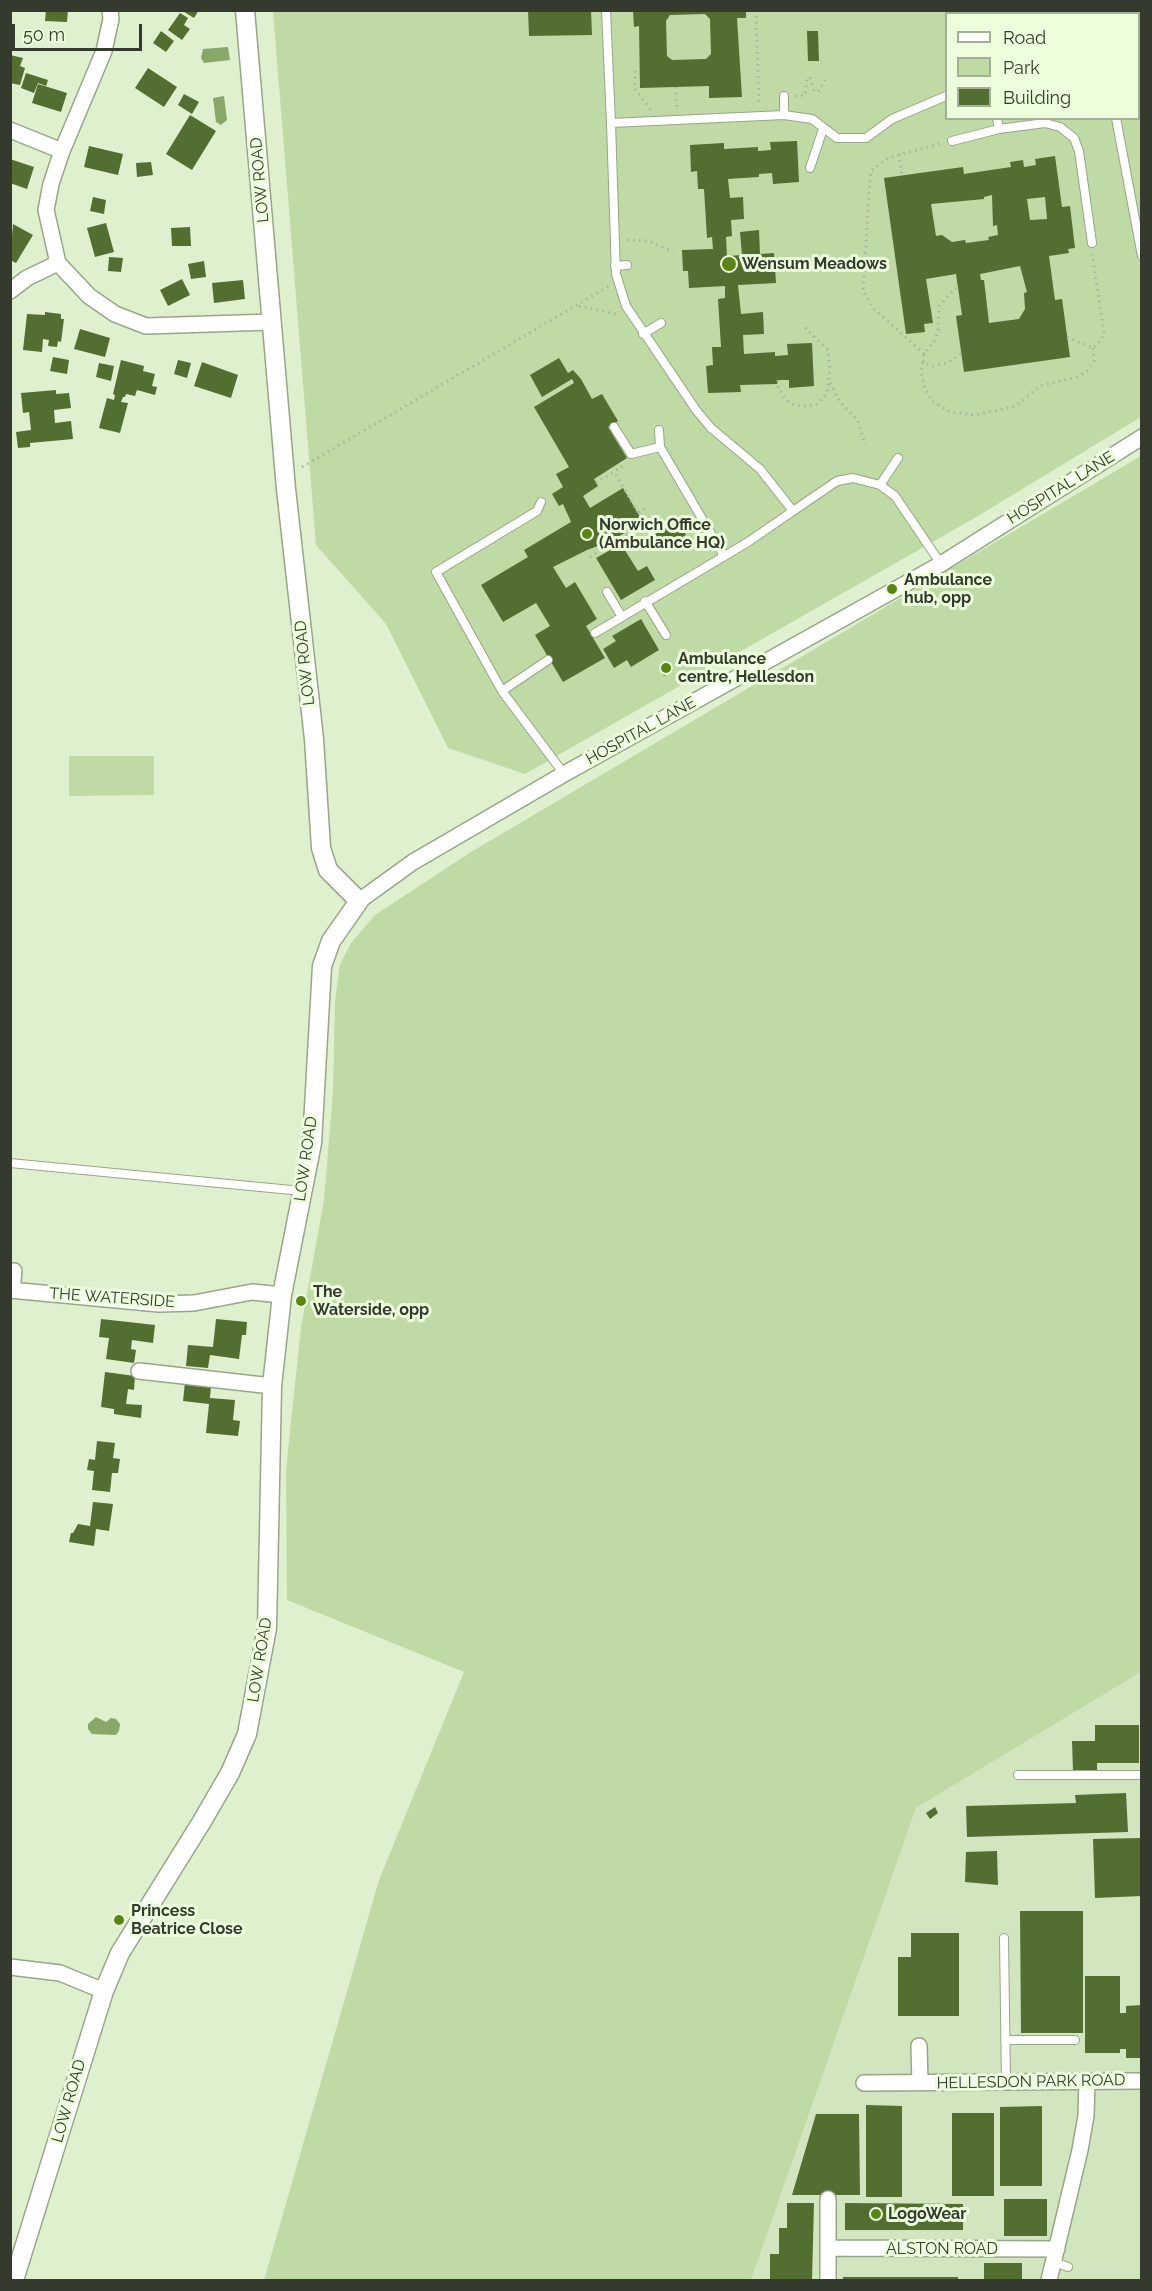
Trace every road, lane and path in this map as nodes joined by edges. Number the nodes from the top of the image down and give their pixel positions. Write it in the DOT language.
graph roads {
  1 [pos="110,10"];
  2 [pos="245,10"];
  3 [pos="606,10"];
  4 [pos="756,10"];
  5 [pos="635,71"];
  6 [pos="826,78"];
  7 [pos="676,87"];
  8 [pos="784,96"];
  9 [pos="945,96"];
  10 [pos="784,115"];
  11 [pos="760,116"];
  12 [pos="676,120"];
  13 [pos="997,120"];
  14 [pos="1116,120"];
  15 [pos="653,121"];
  16 [pos="611,123"];
  17 [pos="823,129"];
  18 [pos="999,129"];
  19 [pos="10,130"];
  20 [pos="952,141"];
  21 [pos="62,151"];
  22 [pos="899,154"];
  23 [pos="810,168"];
  24 [pos="902,175"];
  25 [pos="1142,189"];
  26 [pos="1131,190"];
  27 [pos="613,241"];
  28 [pos="1092,243"];
  29 [pos="673,252"];
  30 [pos="1142,256"];
  31 [pos="58,263"];
  32 [pos="627,265"];
  33 [pos="615,266"];
  34 [pos="618,280"];
  35 [pos="958,286"];
  36 [pos="10,291"];
  37 [pos="577,306"];
  38 [pos="634,318"];
  39 [pos="272,322"];
  40 [pos="661,322"];
  41 [pos="804,323"];
  42 [pos="643,334"];
  43 [pos="1067,337"];
  44 [pos="1094,348"];
  45 [pos="924,354"];
  46 [pos="961,354"];
  47 [pos="923,362"];
  48 [pos="778,380"];
  49 [pos="830,382"];
  50 [pos="614,427"];
  51 [pos="659,430"];
  52 [pos="1142,437"];
  53 [pos="865,445"];
  54 [pos="660,447"];
  55 [pos="631,454"];
  56 [pos="898,458"];
  57 [pos="614,472"];
  58 [pos="285,477"];
  59 [pos="596,483"];
  60 [pos="880,485"];
  61 [pos="541,502"];
  62 [pos="648,506"];
  63 [pos="793,511"];
  64 [pos="639,513"];
  65 [pos="724,556"];
  66 [pos="590,557"];
  67 [pos="940,564"];
  68 [pos="607,592"];
  69 [pos="645,601"];
  70 [pos="622,616"];
  71 [pos="595,633"];
  72 [pos="666,634"];
  73 [pos="548,660"];
  74 [pos="502,691"];
  75 [pos="564,774"];
  76 [pos="359,901"];
  77 [pos="10,1163"];
  78 [pos="302,1191"];
  79 [pos="14,1271"];
  80 [pos="11,1290"];
  81 [pos="282,1295"];
  82 [pos="139,1371"];
  83 [pos="272,1386"];
  84 [pos="1018,1775"];
  85 [pos="1142,1775"];
  86 [pos="1004,1938"];
  87 [pos="10,1967"];
  88 [pos="104,1991"];
  89 [pos="1005,2040"];
  90 [pos="1075,2040"];
  91 [pos="919,2046"];
  92 [pos="1087,2081"];
  93 [pos="1142,2081"];
  94 [pos="1006,2082"];
  95 [pos="864,2083"];
  96 [pos="920,2083"];
  97 [pos="828,2199"];
  98 [pos="828,2248"];
  99 [pos="1060,2259"];
  100 [pos="14,2280"];
  101 [pos="828,2280"];
  102 [pos="1049,2280"];
  1 -- 21 [label="street"];
  2 -- 39 [label="street, LOW ROAD"];
  3 -- 16 [label="lane"];
  4 -- 11 [label="path"];
  5 -- 15 [label="path"];
  6 -- 8 [label="path"];
  7 -- 12 [label="path"];
  8 -- 10 [label="lane"];
  9 -- 17 [label="lane"];
  10 -- 11 [label="lane"];
  10 -- 17 [label="lane"];
  11 -- 12 [label="lane"];
  12 -- 15 [label="lane"];
  13 -- 18 [label="lane"];
  14 -- 26 [label="lane"];
  15 -- 16 [label="lane"];
  16 -- 27 [label="lane"];
  17 -- 23 [label="lane"];
  18 -- 20 [label="lane"];
  18 -- 28 [label="lane"];
  19 -- 21 [label="street"];
  20 -- 22 [label="path"];
  21 -- 31 [label="street"];
  22 -- 24 [label="path"];
  22 -- 45 [label="path"];
  25 -- 26 [label="lane"];
  26 -- 30 [label="lane"];
  27 -- 29 [label="path"];
  27 -- 33 [label="lane"];
  28 -- 44 [label="path"];
  31 -- 36 [label="street"];
  31 -- 39 [label="street"];
  32 -- 33 [label="lane"];
  33 -- 34 [label="lane"];
  34 -- 37 [label="path"];
  34 -- 38 [label="lane"];
  35 -- 45 [label="path"];
  37 -- 38 [label="path"];
  37 -- 58 [label="path"];
  38 -- 42 [label="lane"];
  39 -- 58 [label="street, LOW ROAD"];
  40 -- 42 [label="lane"];
  41 -- 49 [label="path"];
  42 -- 63 [label="lane"];
  43 -- 44 [label="path"];
  44 -- 47 [label="path"];
  45 -- 47 [label="path"];
  46 -- 47 [label="path"];
  48 -- 49 [label="path"];
  49 -- 53 [label="path"];
  50 -- 55 [label="lane"];
  51 -- 54 [label="lane"];
  52 -- 67 [label="street, HOSPITAL LANE"];
  54 -- 55 [label="lane"];
  54 -- 65 [label="lane"];
  55 -- 57 [label="path"];
  56 -- 60 [label="lane"];
  57 -- 59 [label="path"];
  57 -- 64 [label="path"];
  58 -- 76 [label="street, LOW ROAD"];
  60 -- 63 [label="lane"];
  60 -- 67 [label="lane"];
  61 -- 74 [label="lane"];
  62 -- 64 [label="path"];
  63 -- 65 [label="lane"];
  64 -- 66 [label="path"];
  65 -- 69 [label="lane"];
  67 -- 75 [label="street, HOSPITAL LANE"];
  68 -- 70 [label="lane"];
  69 -- 70 [label="lane"];
  69 -- 72 [label="lane"];
  70 -- 71 [label="lane"];
  73 -- 74 [label="lane"];
  74 -- 75 [label="lane"];
  75 -- 76 [label="street, HOSPITAL LANE"];
  76 -- 78 [label="street, LOW ROAD"];
  77 -- 78 [label="lane"];
  78 -- 81 [label="street, LOW ROAD"];
  79 -- 80 [label="street, THE WATERSIDE"];
  80 -- 81 [label="street, THE WATERSIDE"];
  81 -- 83 [label="street, LOW ROAD"];
  82 -- 83 [label="street"];
  83 -- 88 [label="street, LOW ROAD"];
  84 -- 85 [label="lane"];
  86 -- 89 [label="lane"];
  87 -- 88 [label="street"];
  88 -- 100 [label="street, LOW ROAD"];
  89 -- 90 [label="lane"];
  89 -- 94 [label="lane"];
  91 -- 96 [label="street, HELLESDON PARK ROAD"];
  92 -- 93 [label="street, HELLESDON PARK ROAD"];
  92 -- 94 [label="street, HELLESDON PARK ROAD"];
  92 -- 99 [label="street"];
  94 -- 96 [label="street, HELLESDON PARK ROAD"];
  95 -- 96 [label="street, HELLESDON PARK ROAD"];
  97 -- 98 [label="street"];
  98 -- 99 [label="street, ALSTON ROAD"];
  98 -- 101 [label="street"];
  99 -- 102 [label="street"];
}
